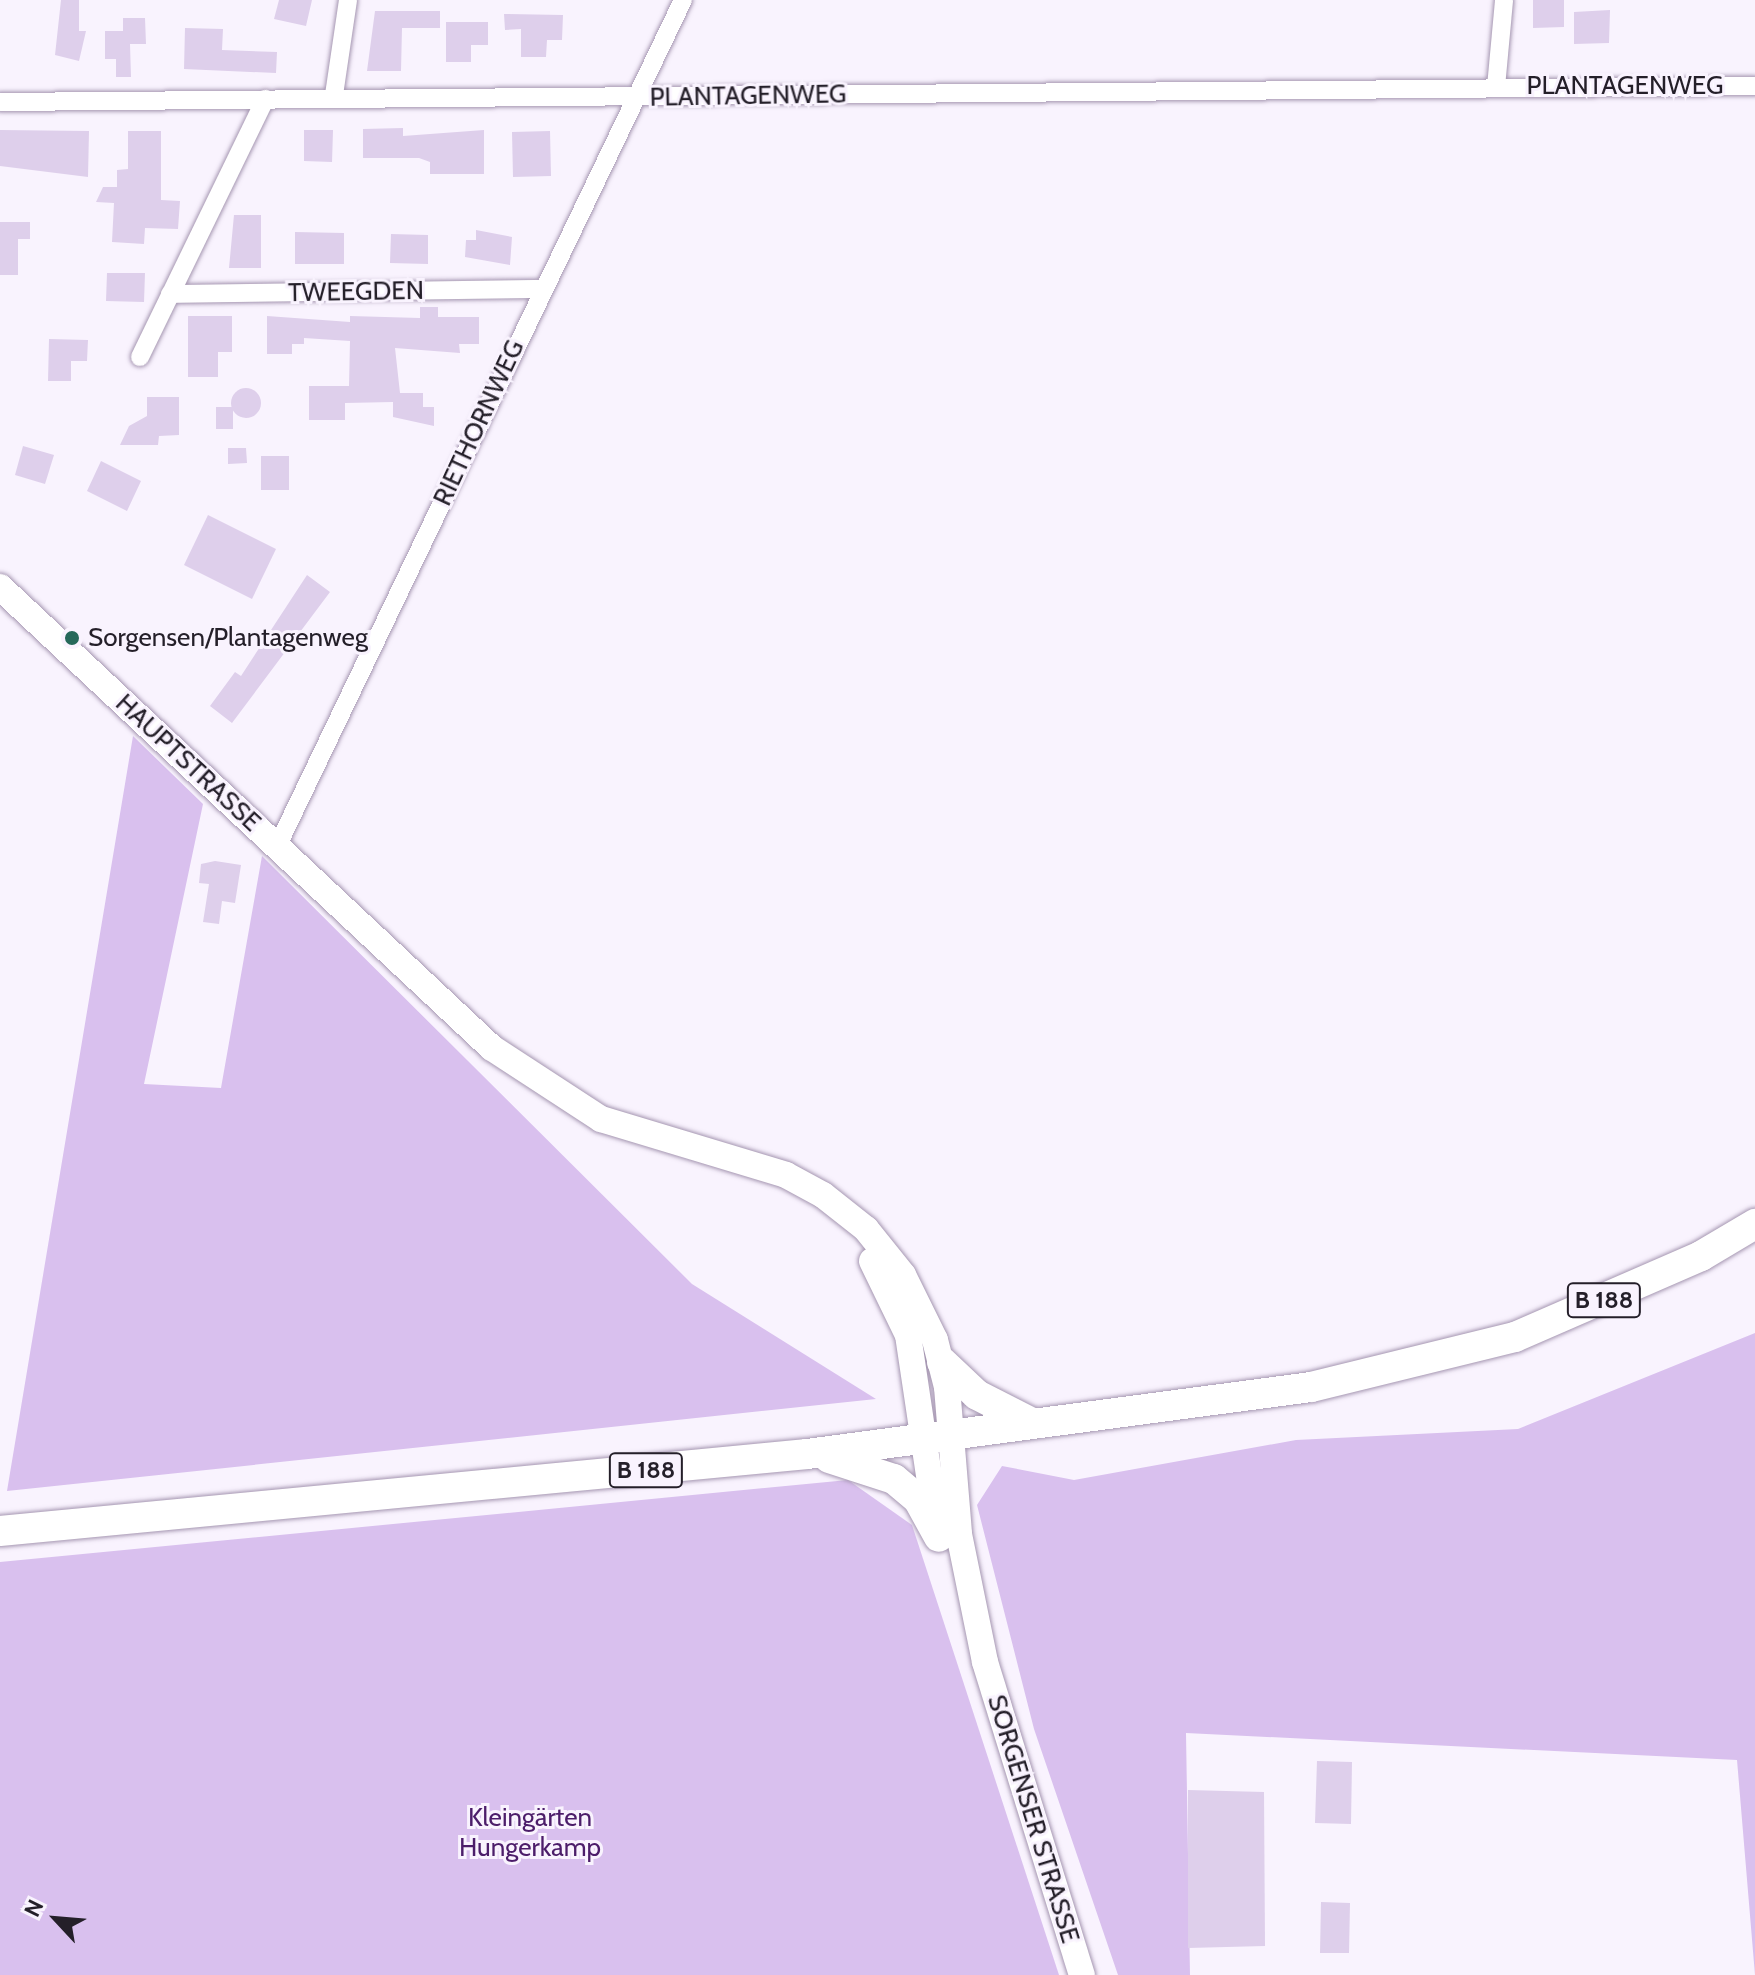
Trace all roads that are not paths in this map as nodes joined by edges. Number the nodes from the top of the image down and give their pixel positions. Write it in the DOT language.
graph roads {
  1 [pos="348,0"];
  2 [pos="683,0"];
  3 [pos="1504,0"];
  4 [pos="1755,86"];
  5 [pos="1496,87"];
  6 [pos="334,95"];
  7 [pos="633,97"];
  8 [pos="265,99"];
  9 [pos="0,102"];
  10 [pos="542,289"];
  11 [pos="170,294"];
  12 [pos="140,357"];
  13 [pos="0,587"];
  14 [pos="277,847"];
  15 [pos="736,1160"];
  16 [pos="1755,1224"];
  17 [pos="942,1362"];
  18 [pos="1032,1423"];
  19 [pos="951,1434"];
  20 [pos="920,1439"];
  21 [pos="807,1454"];
  22 [pos="0,1531"];
  23 [pos="939,1537"];
  24 [pos="985,1662"];
  25 [pos="1082,1975"];
  1 -- 6 [label="street"];
  2 -- 7 [label="street, RIETHORNWEG"];
  3 -- 5 [label="street, PLANTAGENWEG"];
  4 -- 5 [label="street, PLANTAGENWEG"];
  5 -- 7 [label="street, PLANTAGENWEG"];
  6 -- 7 [label="street, PLANTAGENWEG"];
  6 -- 8 [label="street, PLANTAGENWEG"];
  7 -- 10 [label="street, RIETHORNWEG"];
  8 -- 9 [label="street, PLANTAGENWEG"];
  8 -- 11 [label="street"];
  10 -- 11 [label="street, TWEEGDEN"];
  10 -- 14 [label="street, RIETHORNWEG"];
  11 -- 12 [label="street"];
  13 -- 14 [label="main road, HAUPTSTRASSE"];
  14 -- 15 [label="main road, HAUPTSTRASSE"];
  15 -- 17 [label="main road"];
  15 -- 20 [label="main road"];
  16 -- 18 [label="main road, B 188"];
  17 -- 18 [label="main road"];
  17 -- 19 [label="main road"];
  18 -- 19 [label="main road, B 188"];
  19 -- 20 [label="main road, B 188"];
  19 -- 24 [label="main road"];
  20 -- 21 [label="main road, B 188"];
  20 -- 23 [label="main road"];
  21 -- 22 [label="main road, B 188"];
  21 -- 23 [label="main road"];
  23 -- 24 [label="main road"];
  24 -- 25 [label="main road, SORGENSER STRASSE"];
}
